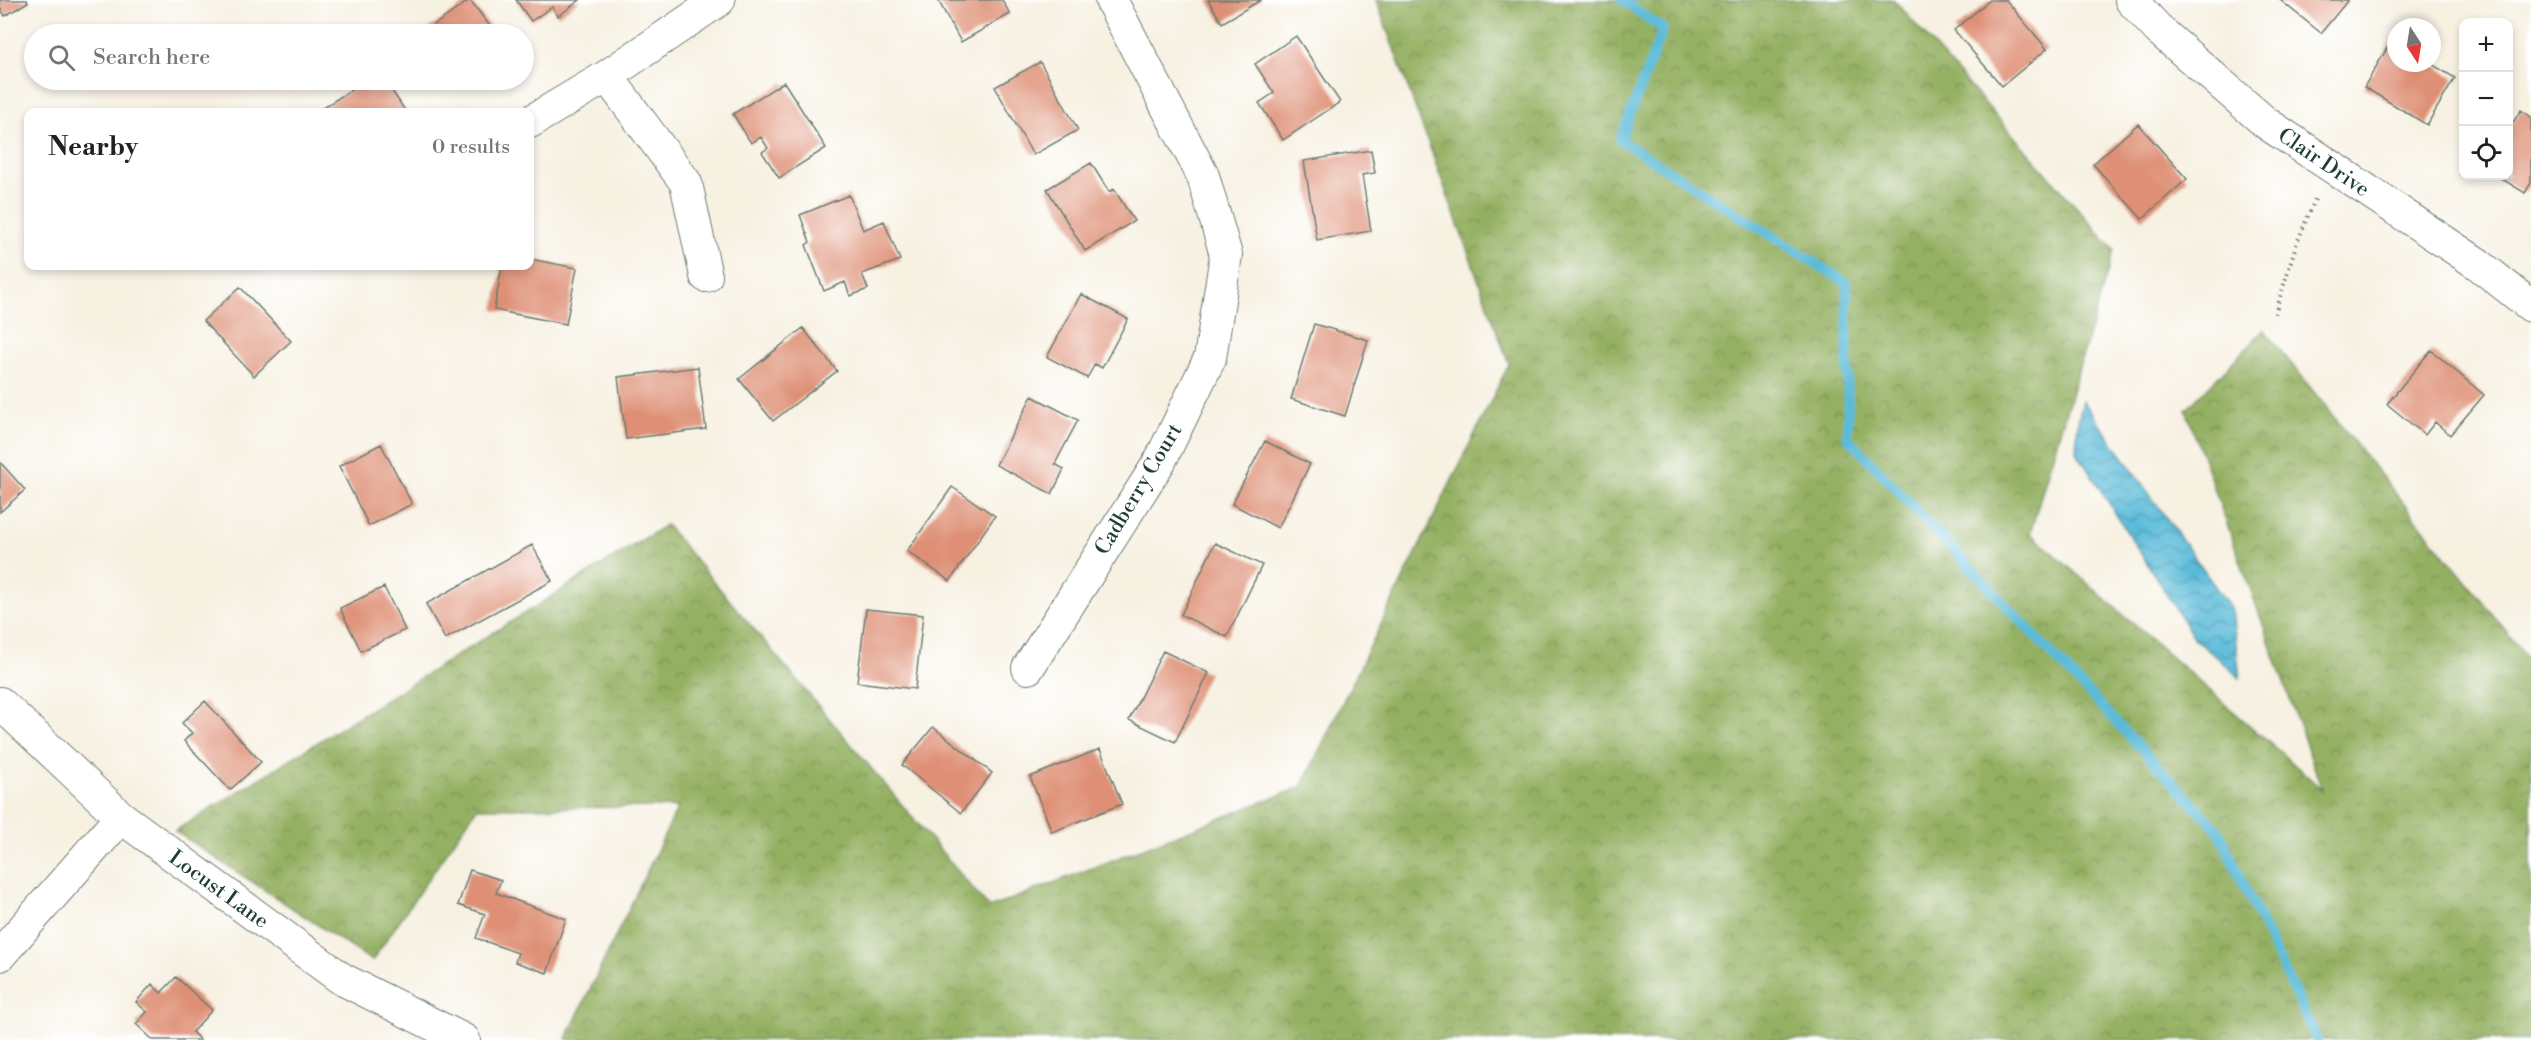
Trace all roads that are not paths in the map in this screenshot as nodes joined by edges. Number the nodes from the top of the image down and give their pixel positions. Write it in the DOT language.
graph roads {
  1 [pos="719,0"];
  2 [pos="1112,0"];
  3 [pos="2131,0"];
  4 [pos="607,76"];
  5 [pos="534,120"];
  6 [pos="706,276"];
  7 [pos="2531,306"];
  8 [pos="1028,668"];
  9 [pos="0,703"];
  10 [pos="121,817"];
  11 [pos="0,955"];
  12 [pos="464,1040"];
  1 -- 4 [label="street"];
  2 -- 8 [label="street, Cadberry Court"];
  3 -- 7 [label="street, Clair Drive"];
  4 -- 5 [label="street"];
  4 -- 6 [label="street"];
  9 -- 10 [label="street, Locust Lane"];
  10 -- 11 [label="street"];
  10 -- 12 [label="street, Locust Lane"];
}
